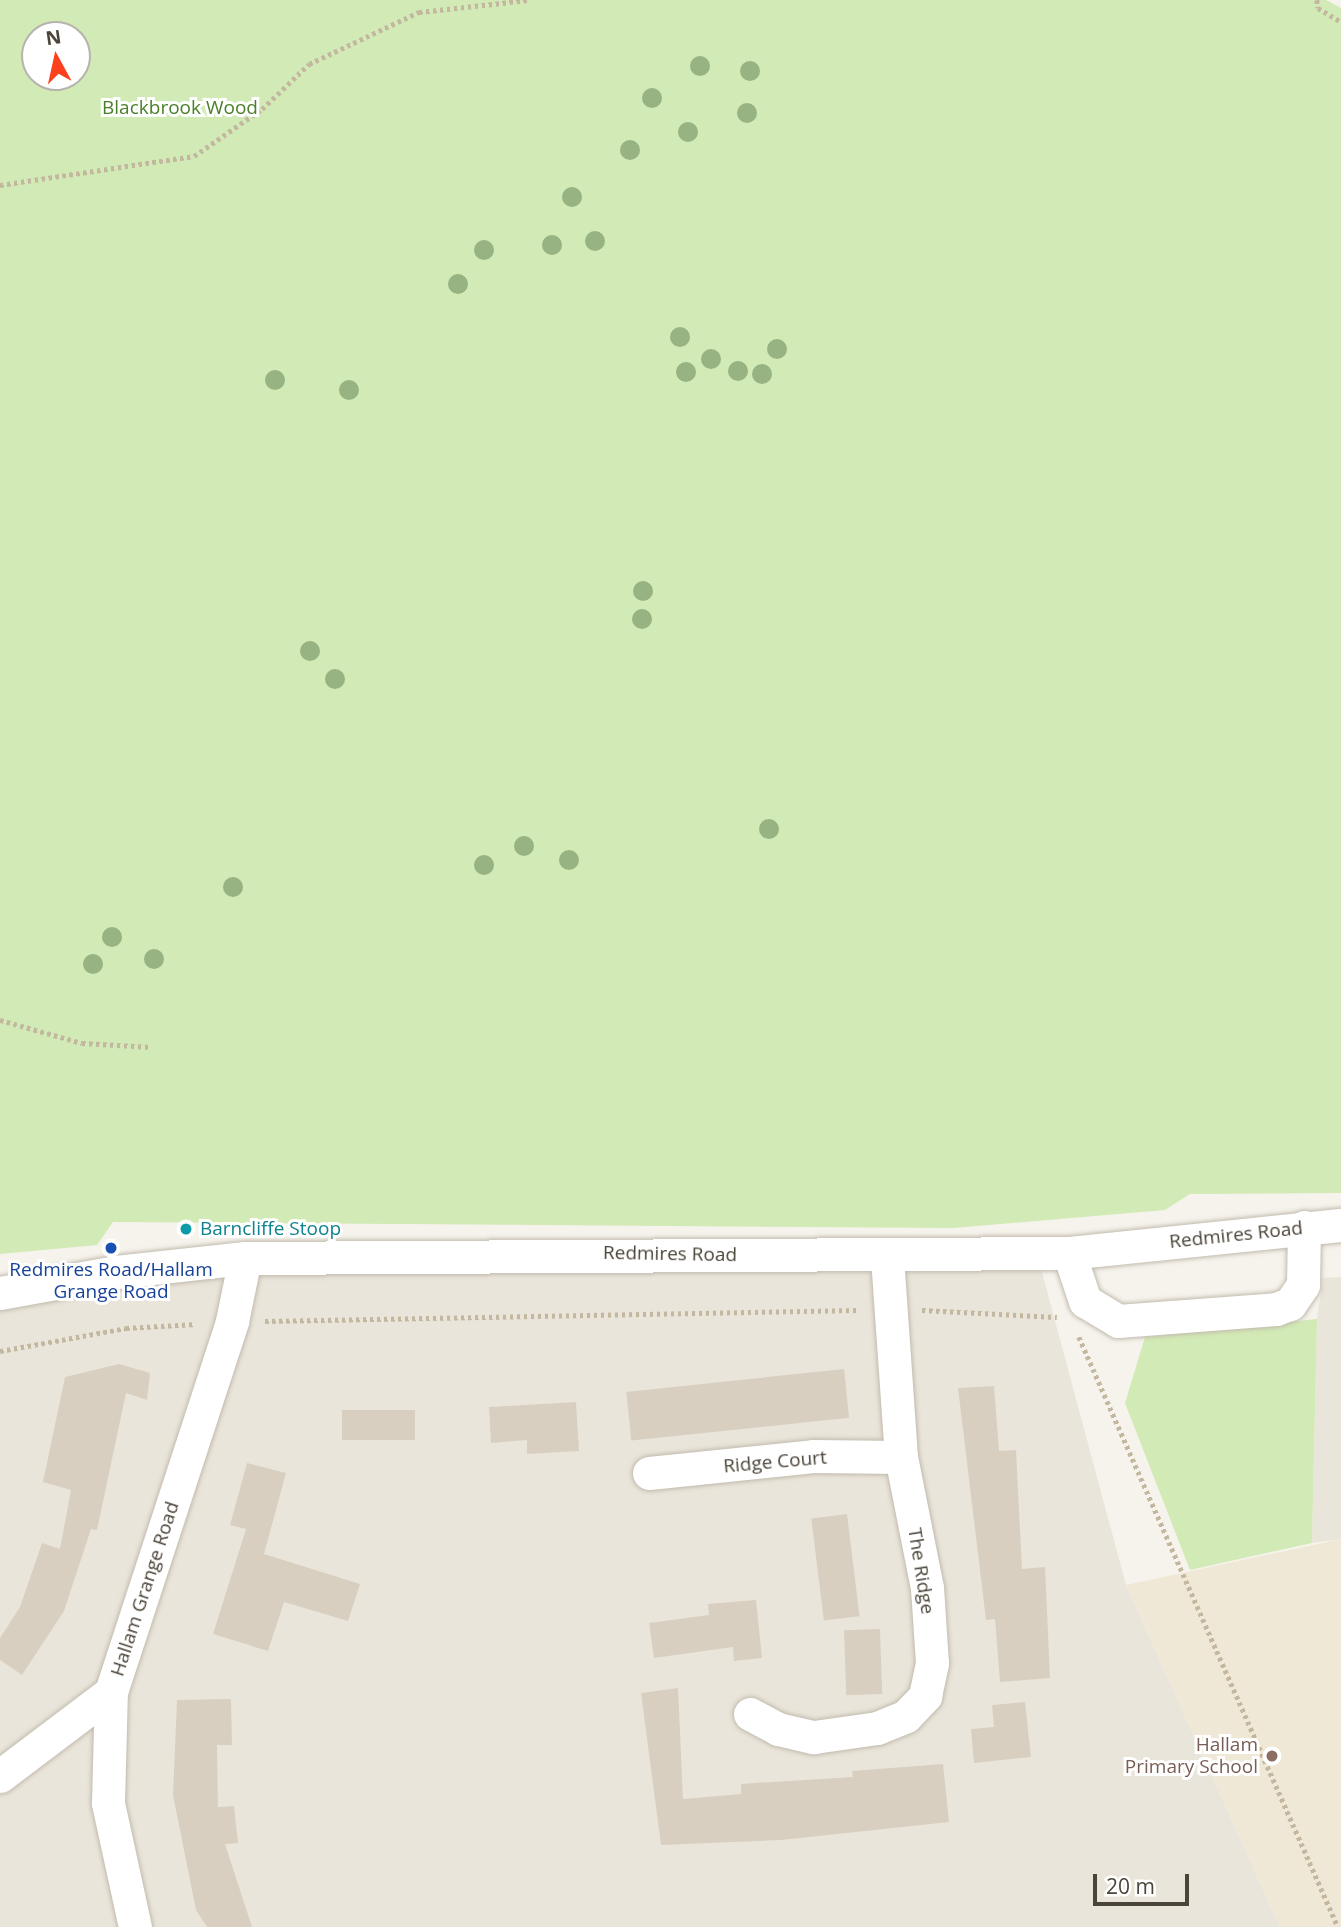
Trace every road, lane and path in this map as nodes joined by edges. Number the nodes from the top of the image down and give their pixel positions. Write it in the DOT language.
graph roads {
  1 [pos="528,0"];
  2 [pos="1317,0"];
  3 [pos="1341,22"];
  4 [pos="0,185"];
  5 [pos="0,1020"];
  6 [pos="151,1047"];
  7 [pos="1341,1225"];
  8 [pos="1304,1227"];
  9 [pos="1069,1253"];
  10 [pos="887,1256"];
  11 [pos="245,1258"];
  12 [pos="0,1293"];
  13 [pos="891,1310"];
  14 [pos="1084,1316"];
  15 [pos="232,1321"];
  16 [pos="0,1351"];
  17 [pos="901,1457"];
  18 [pos="649,1473"];
  19 [pos="111,1692"];
  20 [pos="750,1714"];
  21 [pos="0,1776"];
  22 [pos="135,1927"];
  23 [pos="1338,1927"];
  1 -- 4 [label="path"];
  2 -- 3 [label="path"];
  5 -- 6 [label="path"];
  7 -- 8 [label="street, Redmires Road"];
  8 -- 9 [label="street, Redmires Road"];
  8 -- 14 [label="street"];
  9 -- 10 [label="street, Redmires Road"];
  9 -- 14 [label="street"];
  10 -- 11 [label="street, Redmires Road"];
  10 -- 13 [label="street, The Ridge"];
  11 -- 12 [label="street, Redmires Road"];
  11 -- 15 [label="street, Hallam Grange Road"];
  13 -- 14 [label="path"];
  13 -- 15 [label="path"];
  13 -- 17 [label="street, The Ridge"];
  14 -- 23 [label="path"];
  15 -- 16 [label="path"];
  15 -- 19 [label="street, Hallam Grange Road"];
  17 -- 18 [label="street, Ridge Court"];
  17 -- 20 [label="street, The Ridge"];
  19 -- 21 [label="street"];
  19 -- 22 [label="street, Hallam Grange Road"];
}
